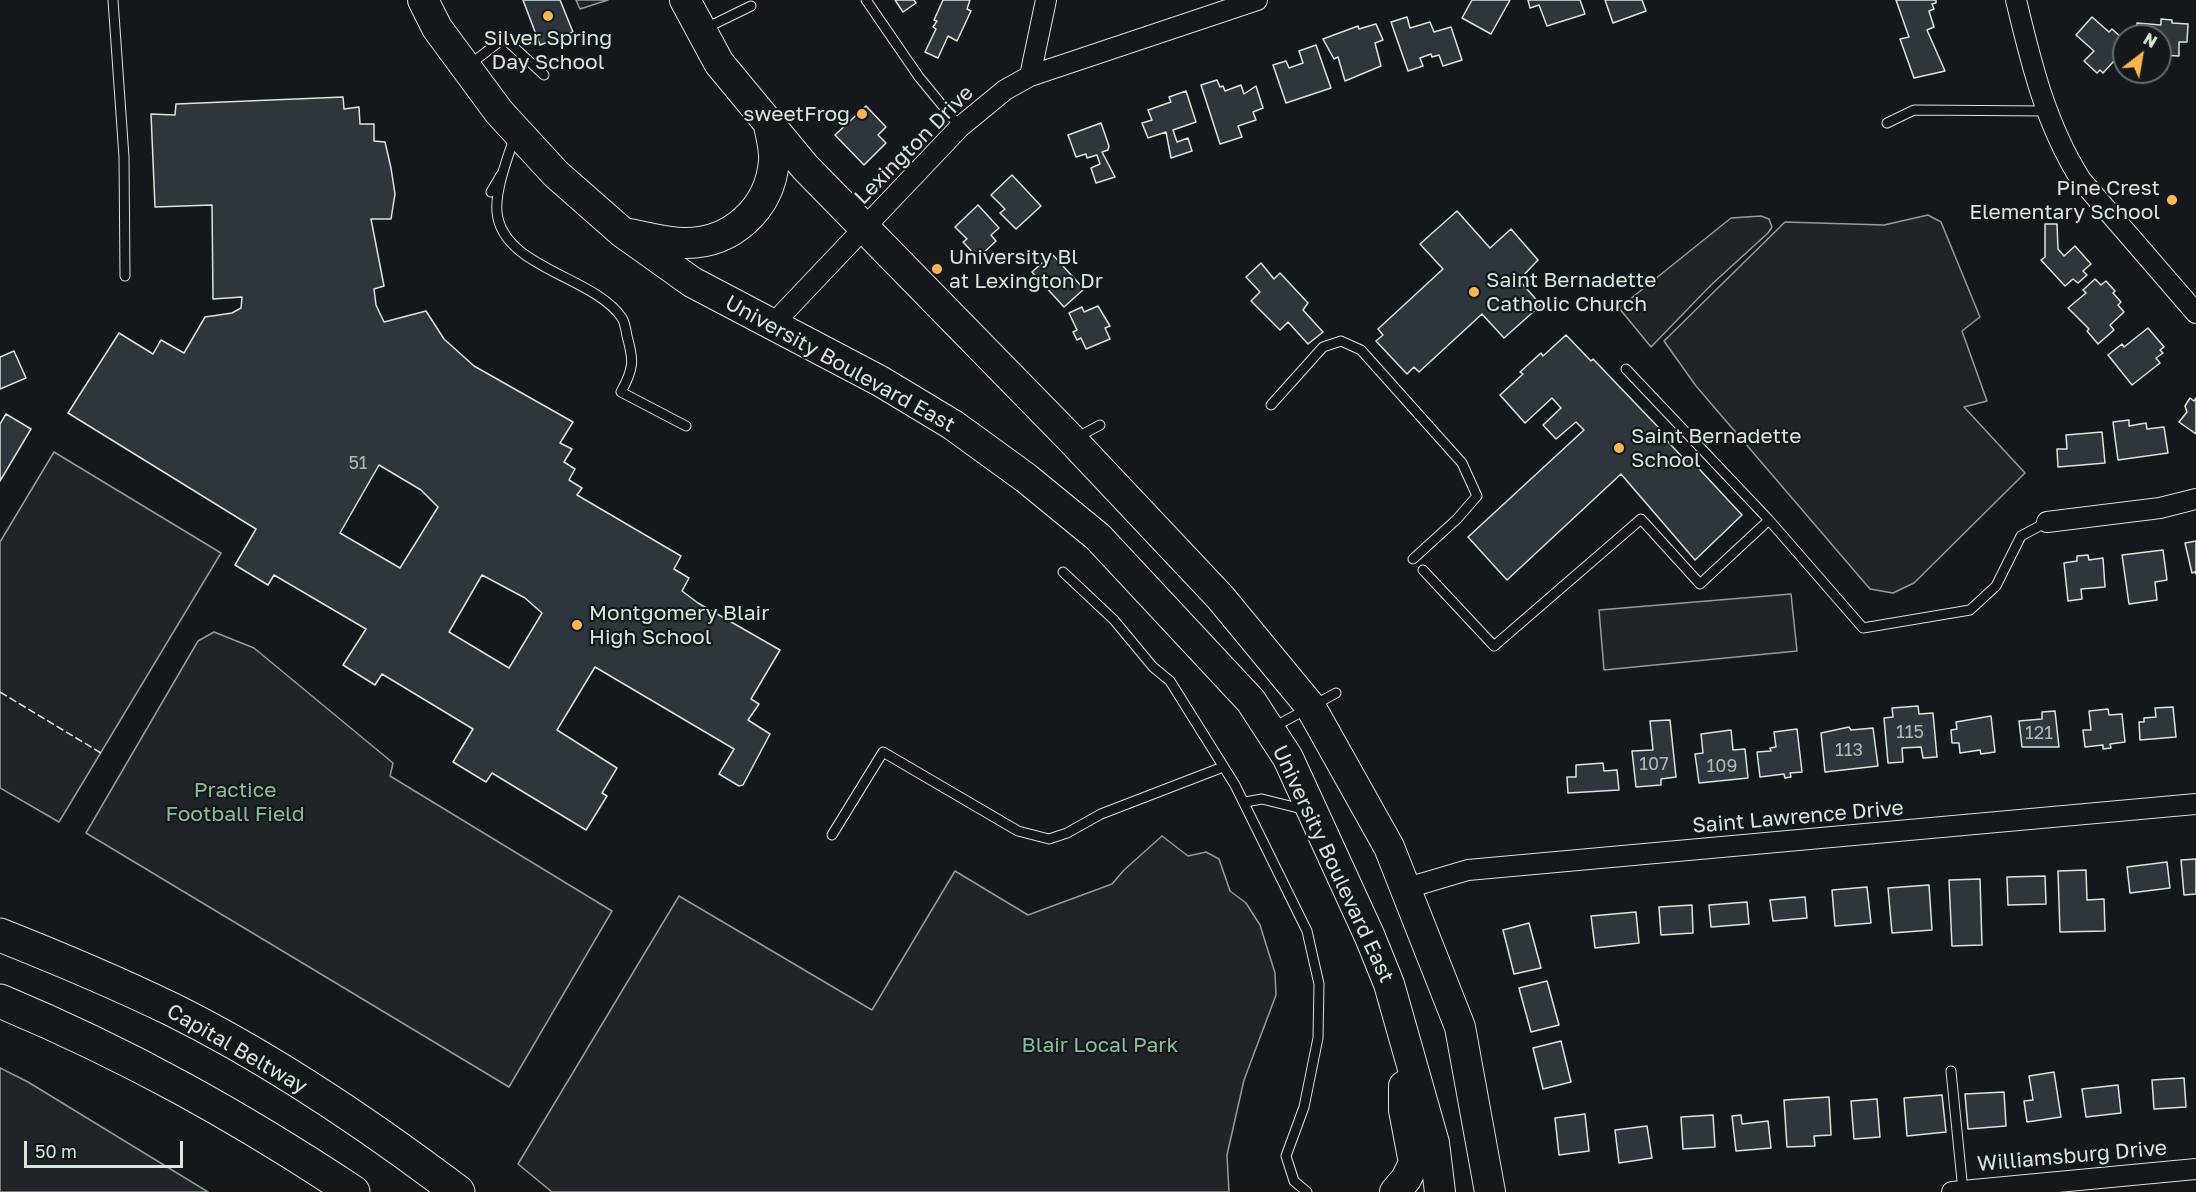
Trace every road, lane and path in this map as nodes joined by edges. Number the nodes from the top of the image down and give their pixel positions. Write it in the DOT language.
graph roads {
  1 [pos="113,0"];
  2 [pos="423,0"];
  3 [pos="685,0"];
  4 [pos="866,0"];
  5 [pos="1046,0"];
  6 [pos="1257,0"];
  7 [pos="2016,0"];
  8 [pos="751,6"];
  9 [pos="701,31"];
  10 [pos="466,67"];
  11 [pos="544,75"];
  12 [pos="1030,76"];
  13 [pos="2046,111"];
  14 [pos="1887,123"];
  15 [pos="769,125"];
  16 [pos="960,127"];
  17 [pos="517,131"];
  18 [pos="504,170"];
  19 [pos="491,192"];
  20 [pos="865,228"];
  21 [pos="622,232"];
  22 [pos="125,276"];
  23 [pos="2196,313"];
  24 [pos="772,325"];
  25 [pos="1626,369"];
  26 [pos="1271,405"];
  27 [pos="1100,425"];
  28 [pos="686,426"];
  29 [pos="1072,440"];
  30 [pos="2196,499"];
  31 [pos="1769,520"];
  32 [pos="2047,522"];
  33 [pos="1413,560"];
  34 [pos="1423,570"];
  35 [pos="1063,572"];
  36 [pos="1323,699"];
  37 [pos="1269,729"];
  38 [pos="1223,767"];
  39 [pos="1245,802"];
  40 [pos="2196,804"];
  41 [pos="1310,810"];
  42 [pos="832,835"];
  43 [pos="1407,888"];
  44 [pos="0,935"];
  45 [pos="0,1001"];
  46 [pos="1410,1059"];
  47 [pos="1951,1071"];
  48 [pos="2196,1169"];
  49 [pos="2037,1188"];
  50 [pos="1958,1191"];
  51 [pos="352,1192"];
  52 [pos="458,1192"];
  53 [pos="1307,1192"];
  54 [pos="1395,1192"];
  55 [pos="1440,1192"];
  56 [pos="1490,1192"];
  1 -- 22 [label="lane"];
  2 -- 10 [label="main road, University Boulevard East"];
  3 -- 9 [label="main road"];
  4 -- 16 [label="lane"];
  5 -- 12 [label="street"];
  6 -- 12 [label="street, Lexington Drive"];
  7 -- 13 [label="street"];
  8 -- 9 [label="lane"];
  9 -- 15 [label="main road"];
  10 -- 11 [label="lane"];
  10 -- 17 [label="main road, University Boulevard East"];
  12 -- 16 [label="street, Lexington Drive"];
  13 -- 14 [label="lane"];
  13 -- 23 [label="street"];
  15 -- 20 [label="main road"];
  15 -- 21 [label="main road"];
  16 -- 20 [label="street, Lexington Drive"];
  17 -- 18 [label="lane"];
  17 -- 21 [label="main road, University Boulevard East"];
  18 -- 19 [label="lane"];
  18 -- 28 [label="lane"];
  20 -- 24 [label="street, Lexington Drive"];
  20 -- 29 [label="main road"];
  21 -- 24 [label="main road, University Boulevard East"];
  24 -- 37 [label="main road, University Boulevard East"];
  25 -- 31 [label="lane"];
  26 -- 33 [label="lane"];
  27 -- 29 [label="lane"];
  29 -- 36 [label="main road"];
  30 -- 32 [label="street"];
  31 -- 32 [label="lane"];
  31 -- 34 [label="lane"];
  35 -- 38 [label="lane"];
  36 -- 37 [label="lane"];
  36 -- 43 [label="main road"];
  37 -- 41 [label="main road, University Boulevard East"];
  38 -- 39 [label="lane"];
  38 -- 42 [label="lane"];
  39 -- 41 [label="lane"];
  39 -- 53 [label="lane"];
  40 -- 43 [label="street, Saint Lawrence Drive"];
  41 -- 46 [label="main road, University Boulevard East"];
  43 -- 56 [label="main road"];
  44 -- 52 [label="highway, Capital Beltway"];
  45 -- 51 [label="highway"];
  46 -- 54 [label="main road"];
  46 -- 55 [label="main road, University Boulevard East"];
  47 -- 50 [label="lane"];
  48 -- 49 [label="street, Williamsburg Drive"];
  49 -- 50 [label="street, Williamsburg Drive"];
}
